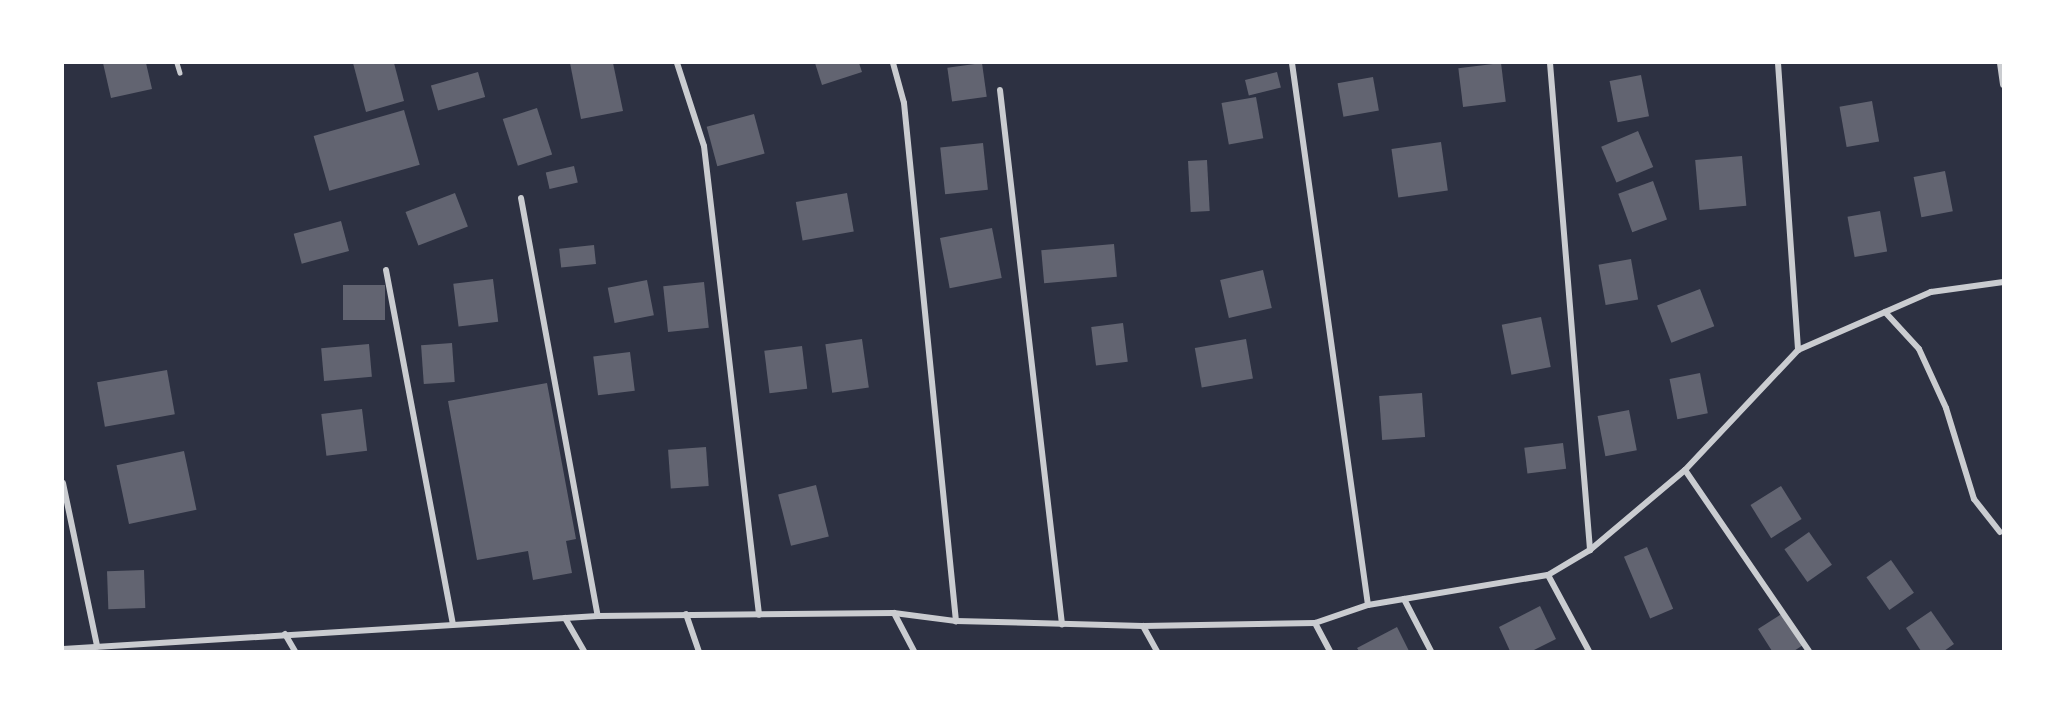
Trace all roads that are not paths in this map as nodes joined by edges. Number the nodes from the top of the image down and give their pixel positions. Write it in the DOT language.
graph roads {
  1 [pos="177,63"];
  2 [pos="677,63"];
  3 [pos="893,63"];
  4 [pos="1292,63"];
  5 [pos="1550,63"];
  6 [pos="1778,63"];
  7 [pos="2000,63"];
  8 [pos="180,73"];
  9 [pos="2003,85"];
  10 [pos="1000,90"];
  11 [pos="521,198"];
  12 [pos="386,270"];
  13 [pos="2003,282"];
  14 [pos="1885,312"];
  15 [pos="1798,350"];
  16 [pos="1685,470"];
  17 [pos="63,483"];
  18 [pos="2000,532"];
  19 [pos="1590,550"];
  20 [pos="1548,575"];
  21 [pos="1404,599"];
  22 [pos="1368,605"];
  23 [pos="894,613"];
  24 [pos="686,614"];
  25 [pos="759,615"];
  26 [pos="598,616"];
  27 [pos="565,618"];
  28 [pos="956,621"];
  29 [pos="1315,623"];
  30 [pos="453,624"];
  31 [pos="1062,624"];
  32 [pos="1143,626"];
  33 [pos="285,634"];
  34 [pos="97,646"];
  35 [pos="63,649"];
  36 [pos="295,651"];
  37 [pos="584,651"];
  38 [pos="699,651"];
  39 [pos="914,651"];
  40 [pos="1156,651"];
  41 [pos="1330,651"];
  42 [pos="1431,651"];
  43 [pos="1588,651"];
  44 [pos="1809,651"];
  1 -- 8 [label="lane"];
  2 -- 25 [label="street"];
  3 -- 28 [label="street"];
  4 -- 22 [label="street"];
  5 -- 19 [label="street"];
  6 -- 15 [label="street"];
  7 -- 9 [label="street"];
  10 -- 31 [label="street"];
  11 -- 26 [label="street"];
  12 -- 30 [label="street"];
  13 -- 14 [label="street"];
  14 -- 15 [label="street"];
  14 -- 18 [label="street"];
  15 -- 16 [label="street"];
  16 -- 19 [label="street"];
  16 -- 44 [label="street"];
  17 -- 34 [label="street"];
  19 -- 20 [label="street"];
  20 -- 21 [label="street"];
  20 -- 43 [label="street"];
  21 -- 22 [label="street"];
  21 -- 42 [label="street"];
  22 -- 29 [label="street"];
  23 -- 25 [label="street"];
  23 -- 28 [label="street"];
  23 -- 39 [label="street"];
  24 -- 25 [label="street"];
  24 -- 26 [label="street"];
  24 -- 38 [label="street"];
  26 -- 27 [label="street"];
  27 -- 30 [label="street"];
  27 -- 37 [label="street"];
  28 -- 31 [label="street"];
  29 -- 32 [label="street"];
  29 -- 41 [label="street"];
  30 -- 33 [label="street"];
  31 -- 32 [label="street"];
  32 -- 40 [label="street"];
  33 -- 34 [label="street"];
  33 -- 36 [label="street"];
  34 -- 35 [label="street"];
}
